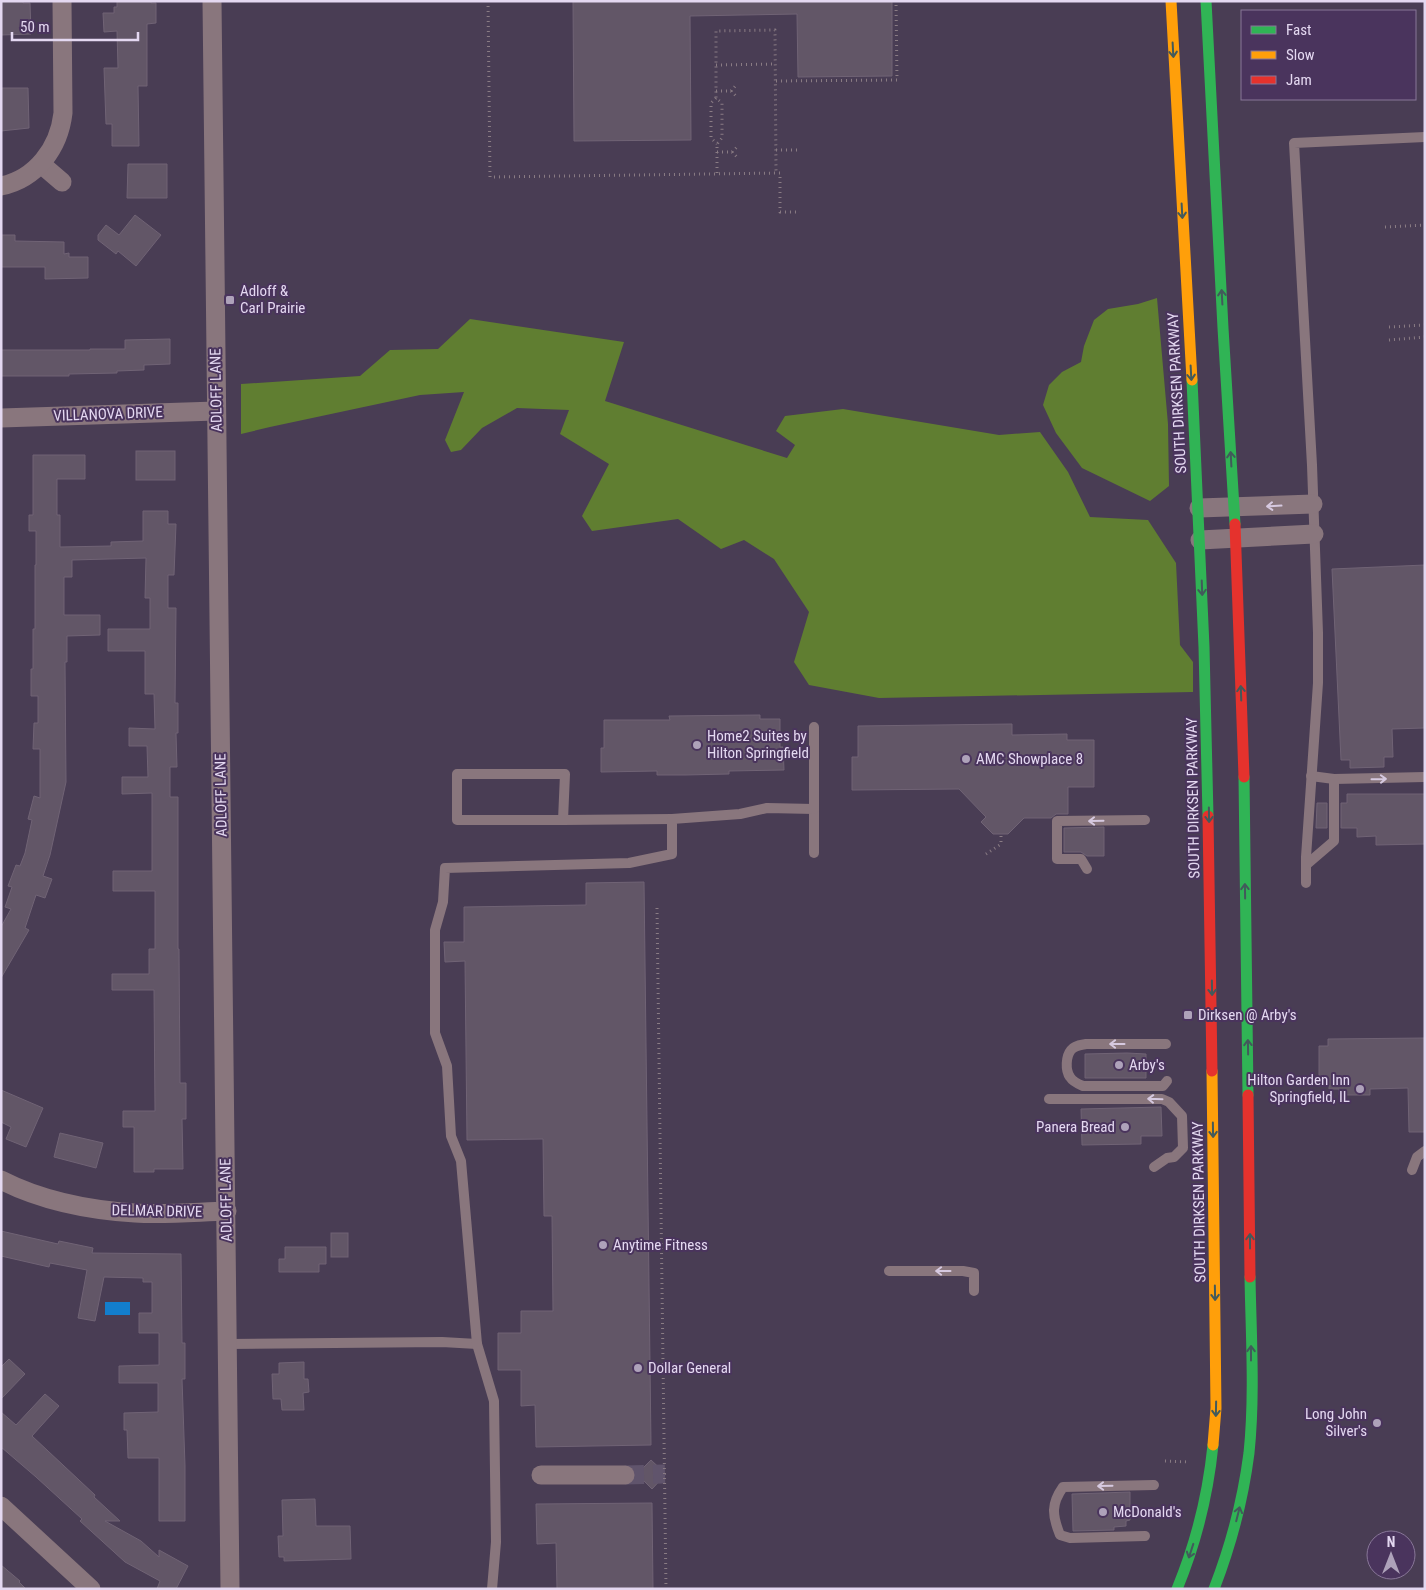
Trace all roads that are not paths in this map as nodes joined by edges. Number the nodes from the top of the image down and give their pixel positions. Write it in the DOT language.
graph roads {
  1 [pos="62,1"];
  2 [pos="212,1"];
  3 [pos="1171,1"];
  4 [pos="1206,1"];
  5 [pos="1425,137"];
  6 [pos="40,164"];
  7 [pos="62,182"];
  8 [pos="1,186"];
  9 [pos="216,411"];
  10 [pos="1,418"];
  11 [pos="1313,504"];
  12 [pos="1199,508"];
  13 [pos="1234,508"];
  14 [pos="1314,534"];
  15 [pos="1236,538"];
  16 [pos="1200,540"];
  17 [pos="814,727"];
  18 [pos="1311,776"];
  19 [pos="1425,777"];
  20 [pos="1334,779"];
  21 [pos="814,809"];
  22 [pos="672,819"];
  23 [pos="563,820"];
  24 [pos="1145,820"];
  25 [pos="814,853"];
  26 [pos="1306,865"];
  27 [pos="1088,870"];
  28 [pos="1306,883"];
  29 [pos="1166,1044"];
  30 [pos="1168,1081"];
  31 [pos="1049,1099"];
  32 [pos="1425,1151"];
  33 [pos="1154,1167"];
  34 [pos="1412,1170"];
  35 [pos="1,1180"];
  36 [pos="227,1211"];
  37 [pos="890,1271"];
  38 [pos="974,1291"];
  39 [pos="228,1344"];
  40 [pos="477,1344"];
  41 [pos="541,1475"];
  42 [pos="625,1475"];
  43 [pos="1154,1485"];
  44 [pos="1,1506"];
  45 [pos="1145,1536"];
  46 [pos="91,1589"];
  47 [pos="230,1589"];
  48 [pos="492,1589"];
  49 [pos="1177,1589"];
  50 [pos="1214,1589"];
  1 -- 6 [label="street"];
  2 -- 9 [label="street, ADLOFF LANE"];
  3 -- 12 [label="main road, SOUTH DIRKSEN PARKWAY, one-way"];
  13 -- 4 [label="main road, one-way"];
  5 -- 11 [label="lane"];
  6 -- 7 [label="street"];
  6 -- 8 [label="street"];
  9 -- 10 [label="street, VILLANOVA DRIVE"];
  9 -- 36 [label="street, ADLOFF LANE"];
  11 -- 13 [label="street, one-way"];
  11 -- 14 [label="lane"];
  12 -- 13 [label="street"];
  12 -- 16 [label="main road, SOUTH DIRKSEN PARKWAY"];
  13 -- 15 [label="main road"];
  14 -- 15 [label="street"];
  14 -- 18 [label="lane"];
  15 -- 16 [label="street"];
  50 -- 15 [label="main road, one-way"];
  16 -- 49 [label="main road, SOUTH DIRKSEN PARKWAY, one-way"];
  17 -- 21 [label="lane"];
  18 -- 20 [label="lane"];
  18 -- 26 [label="lane"];
  20 -- 19 [label="lane, one-way"];
  20 -- 26 [label="lane"];
  21 -- 22 [label="lane"];
  21 -- 25 [label="lane"];
  22 -- 23 [label="lane"];
  22 -- 40 [label="lane"];
  23 -- 23 [label="lane"];
  24 -- 27 [label="lane, one-way"];
  26 -- 28 [label="lane"];
  29 -- 30 [label="lane, one-way"];
  33 -- 31 [label="lane, one-way"];
  32 -- 34 [label="lane"];
  35 -- 36 [label="street, DELMAR DRIVE"];
  36 -- 39 [label="street, ADLOFF LANE"];
  38 -- 37 [label="lane, one-way"];
  39 -- 40 [label="lane"];
  39 -- 47 [label="street, ADLOFF LANE"];
  40 -- 48 [label="lane"];
  41 -- 42 [label="street"];
  43 -- 45 [label="lane, one-way"];
  44 -- 46 [label="street"];
}
